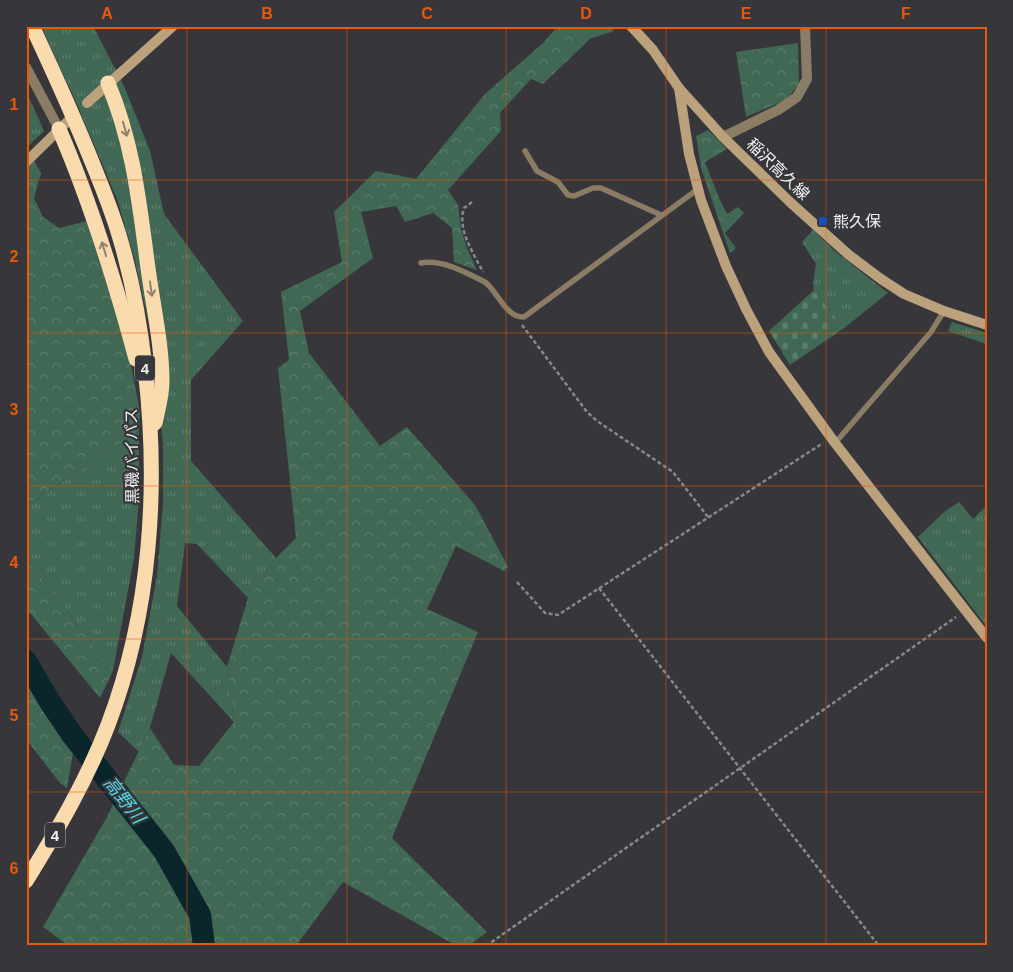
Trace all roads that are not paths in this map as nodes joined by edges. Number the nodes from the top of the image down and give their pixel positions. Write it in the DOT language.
graph roads {
  1 [pos="32,26"];
  2 [pos="173,26"];
  3 [pos="631,26"];
  4 [pos="805,26"];
  5 [pos="26,67"];
  6 [pos="108,84"];
  7 [pos="680,88"];
  8 [pos="88,103"];
  9 [pos="64,125"];
  10 [pos="723,137"];
  11 [pos="525,151"];
  12 [pos="26,162"];
  13 [pos="698,189"];
  14 [pos="661,215"];
  15 [pos="421,263"];
  16 [pos="944,311"];
  17 [pos="987,325"];
  18 [pos="150,414"];
  19 [pos="151,437"];
  20 [pos="833,441"];
  21 [pos="987,638"];
  22 [pos="26,881"];
  1 -- 18 [label="highway, 黒磯バイパス / 4"];
  2 -- 6 [label="main road"];
  3 -- 7 [label="main road, 稲沢高久線"];
  4 -- 10 [label="street"];
  5 -- 9 [label="street"];
  6 -- 8 [label="main road"];
  6 -- 19 [label="highway, 4, one-way"];
  7 -- 10 [label="main road, 稲沢高久線"];
  7 -- 13 [label="main road"];
  9 -- 12 [label="main road"];
  18 -- 9 [label="highway, 4, one-way"];
  10 -- 16 [label="main road, 稲沢高久線"];
  11 -- 14 [label="lane"];
  13 -- 14 [label="lane"];
  13 -- 20 [label="main road"];
  14 -- 15 [label="lane"];
  16 -- 17 [label="main road, 稲沢高久線"];
  16 -- 20 [label="lane"];
  18 -- 19 [label="highway, 黒磯バイパス / 4"];
  19 -- 22 [label="highway, 黒磯バイパス / 4"];
  20 -- 21 [label="main road"];
}
